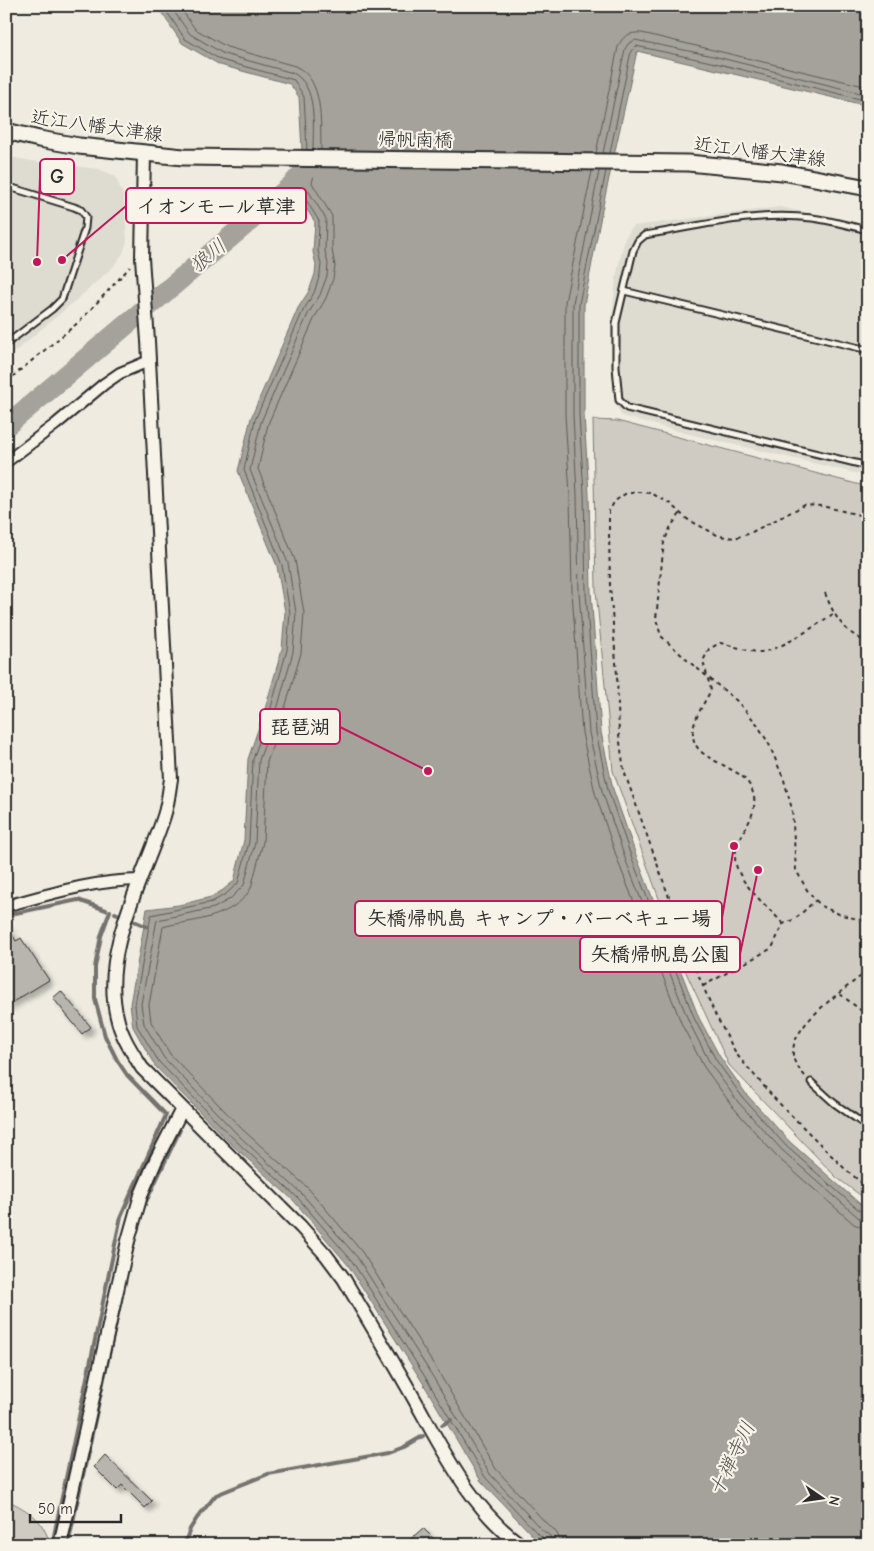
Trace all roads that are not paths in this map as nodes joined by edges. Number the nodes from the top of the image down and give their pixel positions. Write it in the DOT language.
graph roads {
  1 [pos="6,131"];
  2 [pos="144,154"];
  3 [pos="183,157"];
  4 [pos="647,163"];
  5 [pos="6,186"];
  6 [pos="868,188"];
  7 [pos="868,230"];
  8 [pos="624,291"];
  9 [pos="6,344"];
  10 [pos="868,350"];
  11 [pos="149,361"];
  12 [pos="6,462"];
  13 [pos="868,466"];
  14 [pos="140,880"];
  15 [pos="6,906"];
  16 [pos="811,1082"];
  17 [pos="182,1109"];
  18 [pos="868,1127"];
  19 [pos="60,1545"];
  20 [pos="521,1545"];
  1 -- 2 [label="main road, 近江八幡大津線"];
  2 -- 3 [label="main road, 近江八幡大津線"];
  2 -- 11 [label="street"];
  3 -- 4 [label="main road, 帰帆南橋"];
  4 -- 6 [label="main road, 近江八幡大津線"];
  5 -- 9 [label="lane"];
  7 -- 8 [label="lane"];
  8 -- 10 [label="lane"];
  8 -- 13 [label="lane"];
  11 -- 12 [label="street"];
  11 -- 14 [label="street"];
  14 -- 15 [label="street"];
  14 -- 17 [label="street"];
  16 -- 18 [label="lane"];
  17 -- 19 [label="street"];
  17 -- 20 [label="street"];
}
